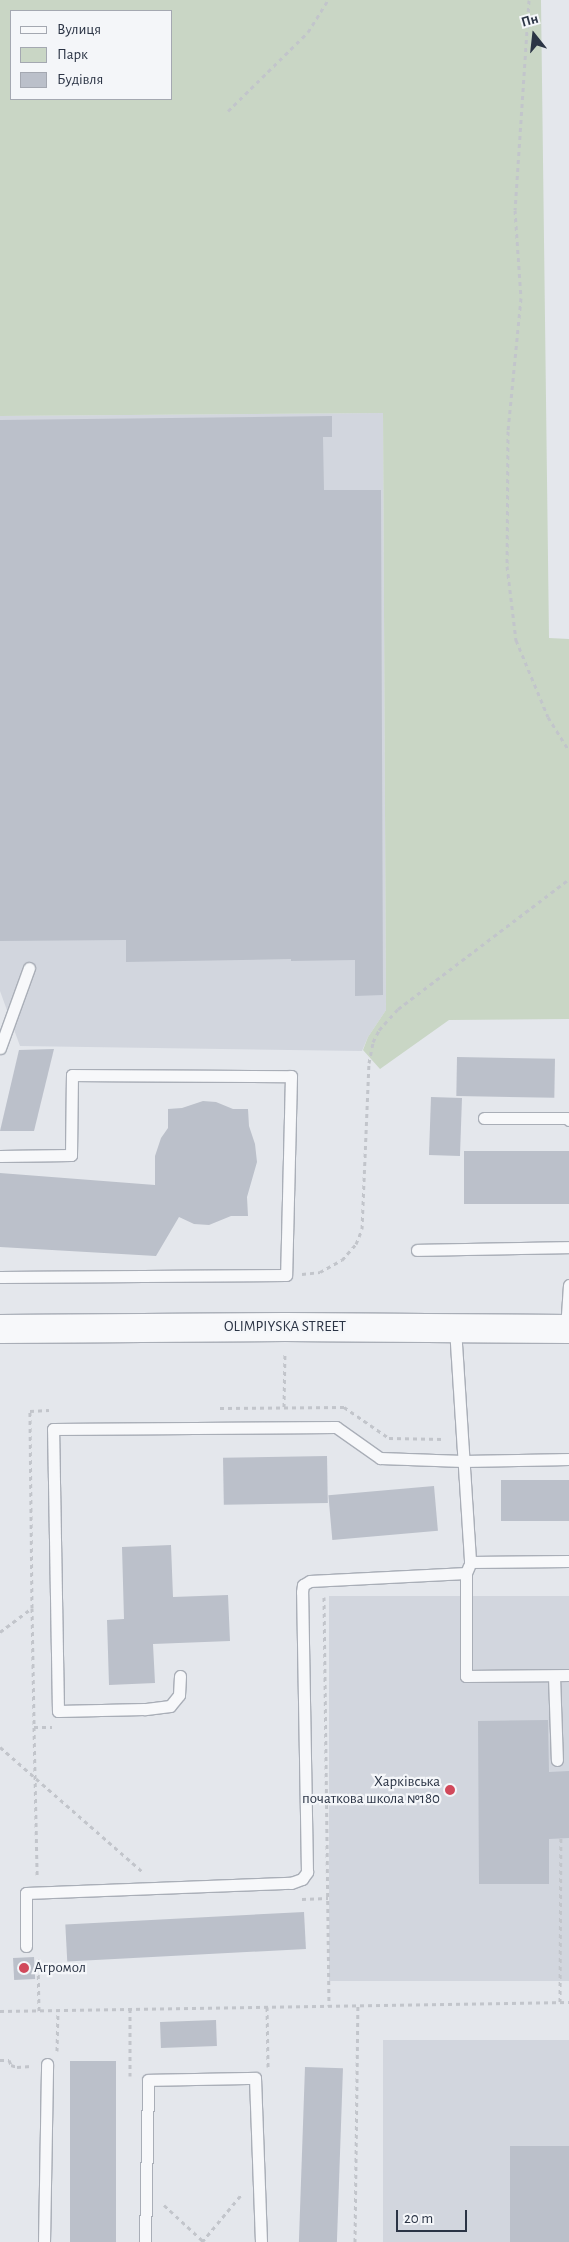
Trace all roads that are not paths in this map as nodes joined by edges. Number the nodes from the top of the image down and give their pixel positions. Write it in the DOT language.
graph roads {
  1 [pos="29,968"];
  2 [pos="0,1048"];
  3 [pos="484,1118"];
  4 [pos="569,1120"];
  5 [pos="0,1156"];
  6 [pos="569,1248"];
  7 [pos="417,1250"];
  8 [pos="0,1277"];
  9 [pos="569,1285"];
  10 [pos="455,1327"];
  11 [pos="0,1329"];
  12 [pos="568,1329"];
  13 [pos="569,1459"];
  14 [pos="463,1461"];
  15 [pos="569,1561"];
  16 [pos="470,1562"];
  17 [pos="466,1574"];
  18 [pos="569,1675"];
  19 [pos="180,1676"];
  20 [pos="554,1676"];
  21 [pos="557,1760"];
  22 [pos="26,1946"];
  23 [pos="47,2064"];
  24 [pos="44,2242"];
  25 [pos="145,2242"];
  26 [pos="261,2242"];
  1 -- 2 [label="lane"];
  3 -- 4 [label="lane"];
  5 -- 8 [label="lane"];
  6 -- 7 [label="lane"];
  9 -- 12 [label="lane"];
  10 -- 11 [label="street, OLIMPIYSKA STREET"];
  10 -- 12 [label="street, OLIMPIYSKA STREET"];
  10 -- 14 [label="lane"];
  13 -- 14 [label="lane"];
  14 -- 16 [label="lane"];
  14 -- 19 [label="lane"];
  15 -- 16 [label="lane"];
  16 -- 17 [label="lane"];
  17 -- 20 [label="lane"];
  17 -- 22 [label="lane"];
  18 -- 20 [label="lane"];
  20 -- 21 [label="lane"];
  23 -- 24 [label="lane"];
  25 -- 26 [label="lane"];
}
